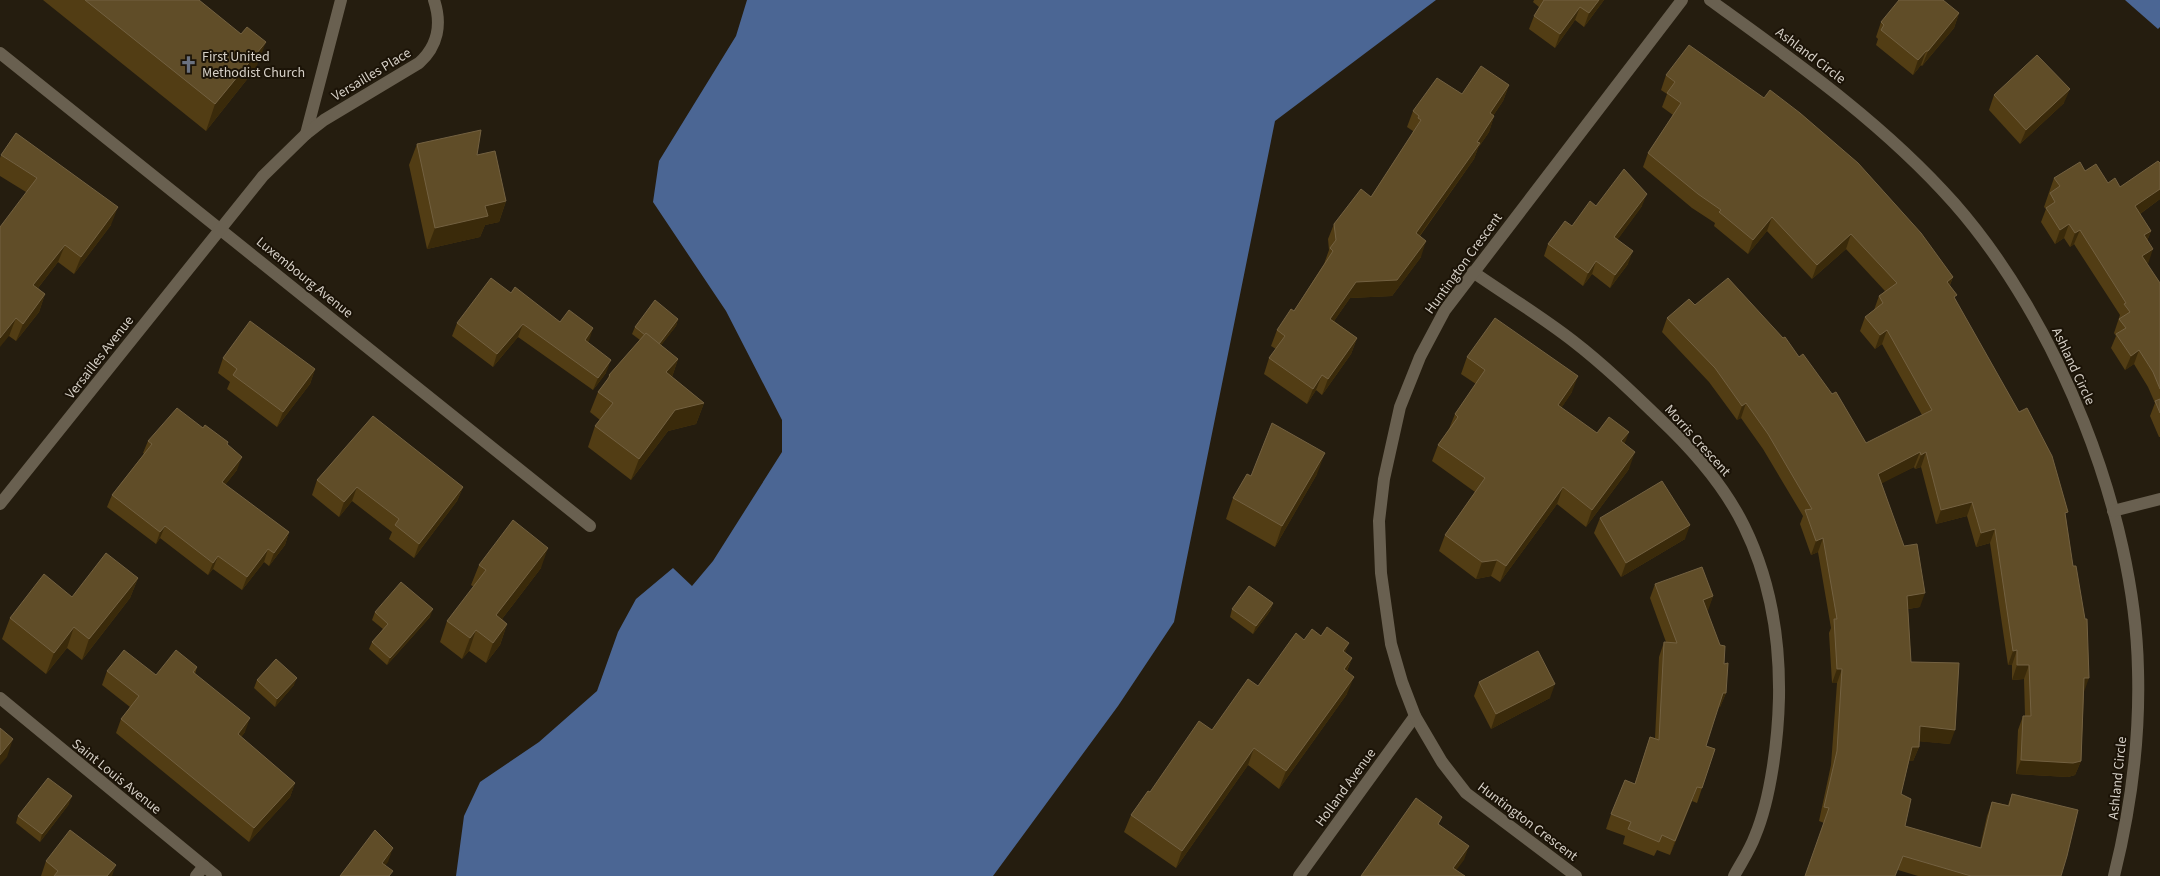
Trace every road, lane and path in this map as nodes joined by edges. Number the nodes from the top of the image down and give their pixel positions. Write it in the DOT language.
graph roads {
  1 [pos="341,0"];
  2 [pos="434,0"];
  3 [pos="1682,0"];
  4 [pos="1710,0"];
  5 [pos="0,53"];
  6 [pos="306,134"];
  7 [pos="220,228"];
  8 [pos="1473,272"];
  9 [pos="2160,499"];
  10 [pos="0,504"];
  11 [pos="2113,511"];
  12 [pos="590,526"];
  13 [pos="0,698"];
  14 [pos="1416,716"];
  15 [pos="200,871"];
  16 [pos="216,876"];
  17 [pos="1299,876"];
  18 [pos="1576,876"];
  19 [pos="1734,876"];
  20 [pos="2114,876"];
  1 -- 6 [label="street, Versailles Place"];
  2 -- 6 [label="street, Versailles Place"];
  3 -- 8 [label="street, Huntington Crescent"];
  4 -- 11 [label="street, Ashland Circle"];
  5 -- 7 [label="street, Luxembourg Avenue"];
  6 -- 7 [label="street, Versailles Place"];
  7 -- 10 [label="street, Versailles Avenue"];
  7 -- 12 [label="street, Luxembourg Avenue"];
  8 -- 14 [label="street, Huntington Crescent"];
  8 -- 19 [label="street, Morris Crescent"];
  9 -- 11 [label="street"];
  11 -- 20 [label="street, Ashland Circle"];
  13 -- 15 [label="street, Saint Louis Avenue"];
  14 -- 17 [label="street, Holland Avenue"];
  14 -- 18 [label="street, Huntington Crescent"];
  15 -- 16 [label="street, Saint Louis Avenue"];
}
